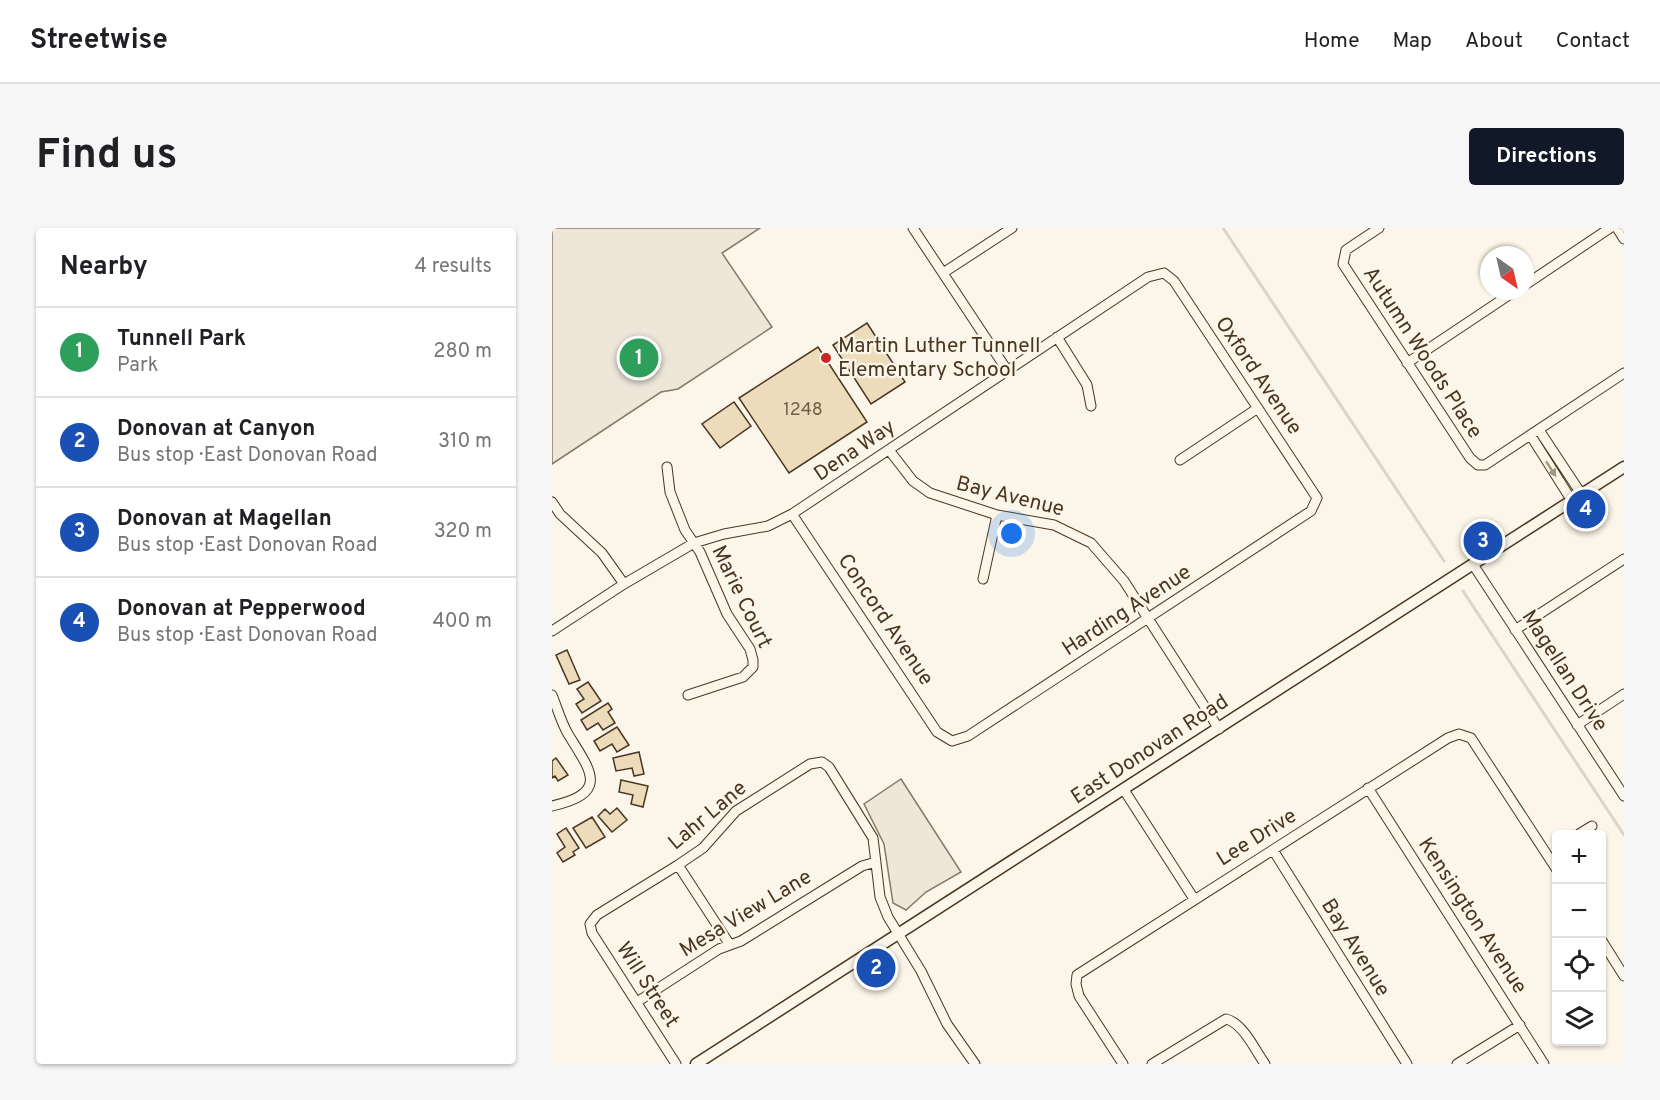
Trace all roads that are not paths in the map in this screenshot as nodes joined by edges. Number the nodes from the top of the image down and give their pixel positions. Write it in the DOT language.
graph roads {
  1 [pos="913,228"];
  2 [pos="1012,228"];
  3 [pos="1379,228"];
  4 [pos="1610,228"];
  5 [pos="1617,228"];
  6 [pos="1624,239"];
  7 [pos="943,273"];
  8 [pos="1164,273"];
  9 [pos="1534,279"];
  10 [pos="1502,300"];
  11 [pos="1057,337"];
  12 [pos="1407,363"];
  13 [pos="1007,370"];
  14 [pos="1624,373"];
  15 [pos="1091,406"];
  16 [pos="1258,408"];
  17 [pos="1539,430"];
  18 [pos="1531,436"];
  19 [pos="890,450"];
  20 [pos="1179,460"];
  21 [pos="667,467"];
  22 [pos="1624,467"];
  23 [pos="1582,495"];
  24 [pos="1572,501"];
  25 [pos="552,502"];
  26 [pos="1316,502"];
  27 [pos="792,514"];
  28 [pos="997,515"];
  29 [pos="694,543"];
  30 [pos="1624,560"];
  31 [pos="1474,566"];
  32 [pos="983,579"];
  33 [pos="624,584"];
  34 [pos="1147,619"];
  35 [pos="1515,630"];
  36 [pos="552,631"];
  37 [pos="1624,694"];
  38 [pos="552,695"];
  39 [pos="688,695"];
  40 [pos="1577,725"];
  41 [pos="1219,729"];
  42 [pos="952,741"];
  43 [pos="1368,788"];
  44 [pos="1124,790"];
  45 [pos="1624,796"];
  46 [pos="552,806"];
  47 [pos="1592,826"];
  48 [pos="1586,830"];
  49 [pos="1273,850"];
  50 [pos="1552,852"];
  51 [pos="1547,856"];
  52 [pos="876,862"];
  53 [pos="1552,863"];
  54 [pos="678,865"];
  55 [pos="1194,899"];
  56 [pos="590,924"];
  57 [pos="899,934"];
  58 [pos="730,945"];
  59 [pos="1606,947"];
  60 [pos="1624,976"];
  61 [pos="637,1002"];
  62 [pos="1520,1026"];
  63 [pos="703,1062"];
  64 [pos="676,1064"];
  65 [pos="975,1064"];
  66 [pos="1123,1064"];
  67 [pos="1152,1064"];
  68 [pos="1265,1064"];
  69 [pos="1407,1064"];
  70 [pos="1457,1064"];
  71 [pos="1544,1064"];
  1 -- 7 [label="street"];
  2 -- 7 [label="street"];
  3 -- 12 [label="street, Autumn Woods Place"];
  4 -- 9 [label="street"];
  5 -- 6 [label="street"];
  7 -- 13 [label="street"];
  8 -- 11 [label="street, Dena Way"];
  8 -- 16 [label="street, Oxford Avenue"];
  10 -- 12 [label="street"];
  11 -- 13 [label="street, Dena Way"];
  11 -- 15 [label="street"];
  12 -- 18 [label="street, Autumn Woods Place"];
  13 -- 19 [label="street, Dena Way"];
  14 -- 17 [label="street"];
  16 -- 20 [label="street"];
  16 -- 26 [label="street, Oxford Avenue"];
  17 -- 18 [label="street"];
  17 -- 23 [label="street"];
  18 -- 24 [label="street, one-way"];
  19 -- 27 [label="street, Dena Way"];
  19 -- 28 [label="street, Bay Avenue"];
  21 -- 29 [label="street"];
  22 -- 23 [label="street, East Donovan Road"];
  23 -- 24 [label="street, East Donovan Road"];
  24 -- 31 [label="street, East Donovan Road"];
  25 -- 33 [label="street"];
  26 -- 34 [label="street, Harding Avenue"];
  27 -- 29 [label="street, Dena Way"];
  27 -- 42 [label="street, Concord Avenue"];
  28 -- 32 [label="street"];
  28 -- 34 [label="street, Bay Avenue"];
  29 -- 33 [label="street, Dena Way"];
  29 -- 39 [label="street, Marie Court"];
  30 -- 35 [label="street"];
  31 -- 35 [label="street, Magellan Drive"];
  31 -- 41 [label="street, East Donovan Road"];
  33 -- 36 [label="street, Dena Way"];
  34 -- 41 [label="street, Bay Avenue"];
  34 -- 42 [label="street, Harding Avenue"];
  35 -- 40 [label="street, Magellan Drive"];
  37 -- 40 [label="street"];
  38 -- 46 [label="street"];
  40 -- 45 [label="street, Magellan Drive"];
  41 -- 44 [label="street, East Donovan Road"];
  43 -- 49 [label="street, Lee Drive"];
  43 -- 51 [label="street, Lee Drive"];
  43 -- 62 [label="street, Kensington Avenue"];
  44 -- 55 [label="street"];
  44 -- 57 [label="street, East Donovan Road"];
  47 -- 48 [label="street"];
  49 -- 55 [label="street, Lee Drive"];
  49 -- 69 [label="street, Bay Avenue"];
  50 -- 51 [label="street"];
  51 -- 53 [label="street"];
  52 -- 54 [label="street, Lahr Lane"];
  52 -- 57 [label="street"];
  52 -- 58 [label="street, Mesa View Lane"];
  54 -- 56 [label="street, Lahr Lane"];
  54 -- 58 [label="street"];
  55 -- 66 [label="street, Lee Drive"];
  56 -- 61 [label="street, Will Street"];
  57 -- 63 [label="street, East Donovan Road"];
  57 -- 65 [label="street"];
  58 -- 61 [label="street, Mesa View Lane"];
  59 -- 60 [label="street"];
  61 -- 64 [label="street, Will Street"];
  62 -- 70 [label="street"];
  62 -- 71 [label="street, Kensington Avenue"];
  67 -- 68 [label="street"];
}
